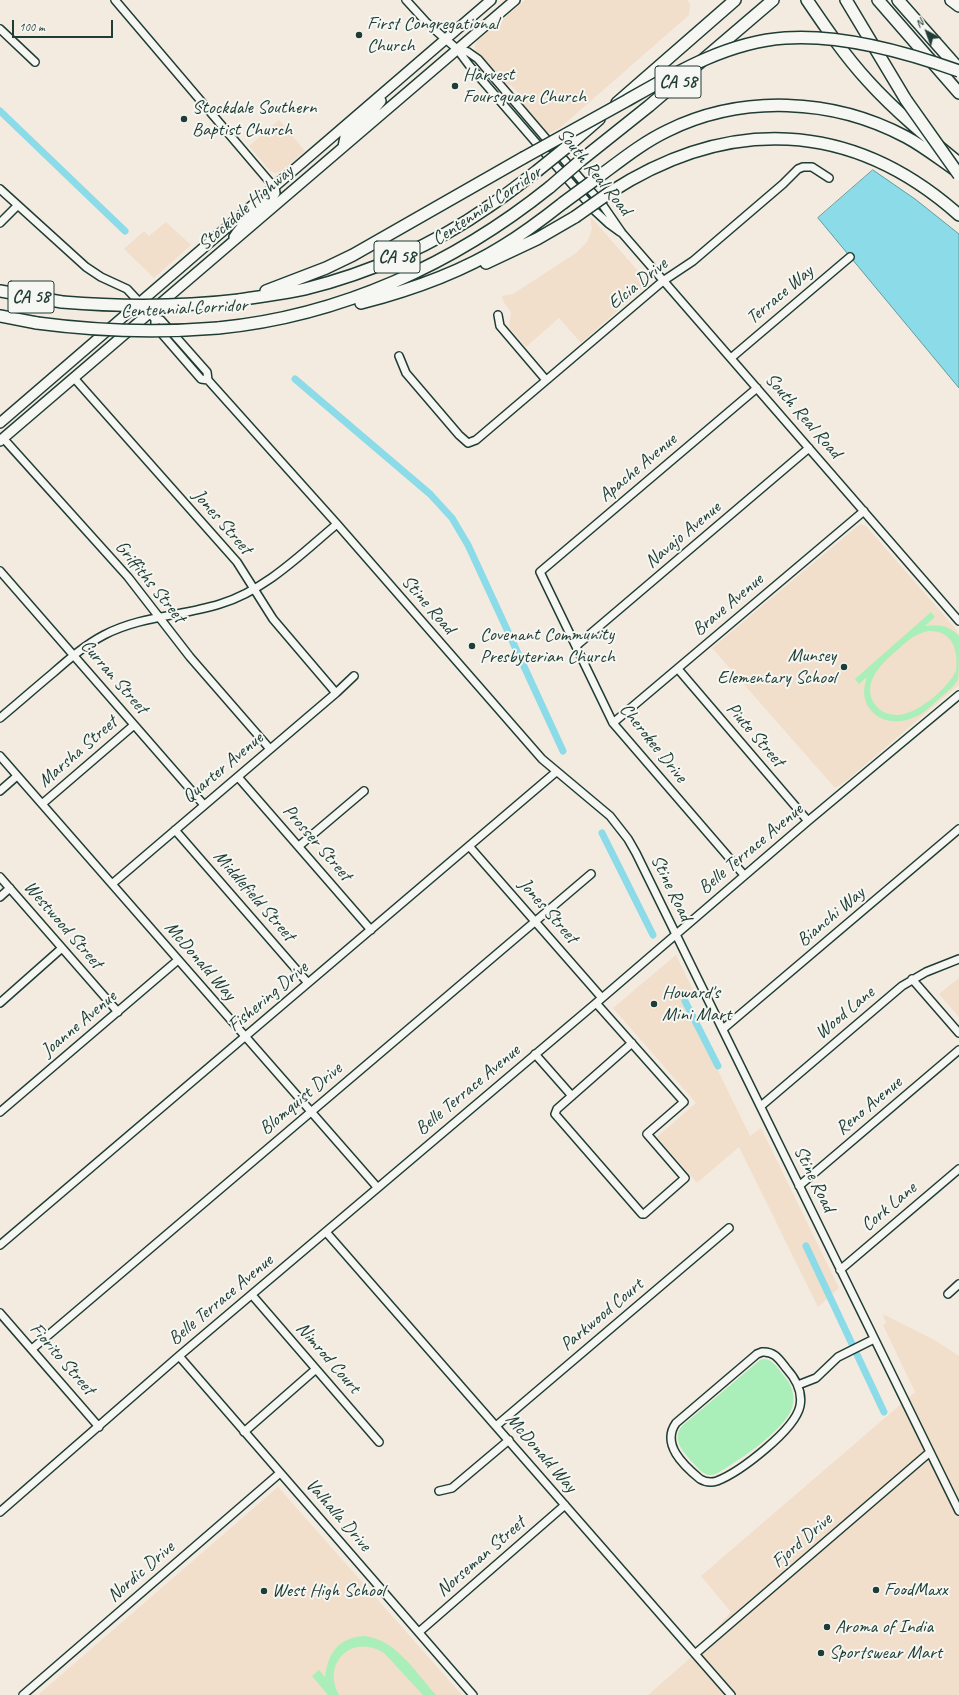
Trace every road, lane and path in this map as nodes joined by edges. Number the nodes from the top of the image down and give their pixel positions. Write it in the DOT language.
graph roads {
  1 [pos="115,0"];
  2 [pos="406,0"];
  3 [pos="491,0"];
  4 [pos="515,0"];
  5 [pos="735,0"];
  6 [pos="773,0"];
  7 [pos="806,0"];
  8 [pos="846,0"];
  9 [pos="878,0"];
  10 [pos="898,0"];
  11 [pos="951,0"];
  12 [pos="959,6"];
  13 [pos="0,29"];
  14 [pos="446,39"];
  15 [pos="457,49"];
  16 [pos="35,62"];
  17 [pos="959,70"];
  18 [pos="392,86"];
  19 [pos="959,93"];
  20 [pos="343,147"];
  21 [pos="959,163"];
  22 [pos="959,174"];
  23 [pos="829,178"];
  24 [pos="274,187"];
  25 [pos="0,189"];
  26 [pos="17,206"];
  27 [pos="959,215"];
  28 [pos="0,223"];
  29 [pos="622,233"];
  30 [pos="229,245"];
  31 [pos="850,257"];
  32 [pos="434,280"];
  33 [pos="664,281"];
  34 [pos="0,291"];
  35 [pos="242,299"];
  36 [pos="141,302"];
  37 [pos="498,315"];
  38 [pos="0,316"];
  39 [pos="153,316"];
  40 [pos="289,317"];
  41 [pos="399,356"];
  42 [pos="731,358"];
  43 [pos="74,378"];
  44 [pos="546,380"];
  45 [pos="757,388"];
  46 [pos="0,423"];
  47 [pos="2,440"];
  48 [pos="809,448"];
  49 [pos="864,511"];
  50 [pos="337,524"];
  51 [pos="540,572"];
  52 [pos="1,574"];
  53 [pos="254,589"];
  54 [pos="160,618"];
  55 [pos="959,621"];
  56 [pos="576,646"];
  57 [pos="74,655"];
  58 [pos="678,669"];
  59 [pos="354,676"];
  60 [pos="336,693"];
  61 [pos="959,696"];
  62 [pos="0,718"];
  63 [pos="613,724"];
  64 [pos="134,725"];
  65 [pos="270,749"];
  66 [pos="0,756"];
  67 [pos="556,772"];
  68 [pos="18,776"];
  69 [pos="238,777"];
  70 [pos="364,790"];
  71 [pos="0,791"];
  72 [pos="42,804"];
  73 [pos="204,805"];
  74 [pos="808,821"];
  75 [pos="959,829"];
  76 [pos="175,830"];
  77 [pos="299,846"];
  78 [pos="469,846"];
  79 [pos="591,874"];
  80 [pos="744,875"];
  81 [pos="0,877"];
  82 [pos="112,884"];
  83 [pos="10,888"];
  84 [pos="0,897"];
  85 [pos="535,921"];
  86 [pos="371,930"];
  87 [pos="676,934"];
  88 [pos="62,948"];
  89 [pos="959,959"];
  90 [pos="178,960"];
  91 [pos="912,979"];
  92 [pos="308,983"];
  93 [pos="599,1000"];
  94 [pos="0,1003"];
  95 [pos="118,1012"];
  96 [pos="723,1029"];
  97 [pos="959,1033"];
  98 [pos="245,1037"];
  99 [pos="632,1043"];
  100 [pos="959,1050"];
  101 [pos="535,1054"];
  102 [pos="572,1096"];
  103 [pos="761,1106"];
  104 [pos="0,1112"];
  105 [pos="311,1112"];
  106 [pos="959,1169"];
  107 [pos="799,1186"];
  108 [pos="377,1187"];
  109 [pos="729,1228"];
  110 [pos="326,1232"];
  111 [pos="0,1245"];
  112 [pos="840,1270"];
  113 [pos="959,1284"];
  114 [pos="948,1294"];
  115 [pos="252,1295"];
  116 [pos="0,1313"];
  117 [pos="874,1339"];
  118 [pos="32,1349"];
  119 [pos="178,1356"];
  120 [pos="316,1369"];
  121 [pos="798,1385"];
  122 [pos="496,1426"];
  123 [pos="99,1427"];
  124 [pos="244,1432"];
  125 [pos="509,1440"];
  126 [pos="379,1442"];
  127 [pos="930,1452"];
  128 [pos="280,1473"];
  129 [pos="439,1491"];
  130 [pos="565,1505"];
  131 [pos="0,1512"];
  132 [pos="959,1512"];
  133 [pos="419,1632"];
  134 [pos="695,1654"];
  135 [pos="23,1695"];
  136 [pos="473,1695"];
  137 [pos="731,1695"];
  1 -- 24 [label="street"];
  2 -- 14 [label="street, South Real Road"];
  3 -- 14 [label="main road, Stockdale Highway"];
  4 -- 15 [label="main road, Stockdale Highway"];
  5 -- 35 [label="highway, Centennial Corridor / CA 58, bridge"];
  6 -- 40 [label="highway, Centennial Corridor / CA 58, bridge"];
  7 -- 21 [label="highway"];
  8 -- 22 [label="highway, bridge"];
  9 -- 19 [label="highway"];
  10 -- 17 [label="highway"];
  11 -- 12 [label="highway"];
  13 -- 16 [label="street"];
  14 -- 15 [label="street, South Real Road"];
  14 -- 18 [label="main road, Stockdale Highway"];
  15 -- 20 [label="main road, Stockdale Highway"];
  15 -- 29 [label="street, South Real Road"];
  15 -- 29 [label="street, South Real Road"];
  17 -- 35 [label="highway, bridge"];
  18 -- 20 [label="main road"];
  18 -- 24 [label="main road, Stockdale Highway"];
  20 -- 30 [label="main road, Stockdale Highway"];
  22 -- 32 [label="highway, bridge"];
  23 -- 33 [label="street, Elcia Drive"];
  24 -- 30 [label="main road"];
  24 -- 36 [label="main road, Stockdale Highway"];
  25 -- 26 [label="street, Stine Road"];
  26 -- 28 [label="street"];
  26 -- 36 [label="street, Stine Road"];
  27 -- 32 [label="highway, bridge"];
  29 -- 33 [label="street, South Real Road"];
  30 -- 39 [label="main road, Stockdale Highway"];
  31 -- 42 [label="street, Terrace Way"];
  32 -- 40 [label="highway"];
  33 -- 42 [label="street, South Real Road"];
  33 -- 44 [label="street, Elcia Drive"];
  34 -- 35 [label="highway, Centennial Corridor / CA 58, bridge"];
  36 -- 39 [label="street, Stine Road"];
  36 -- 46 [label="main road, Stockdale Highway"];
  37 -- 44 [label="street"];
  38 -- 40 [label="highway, Centennial Corridor / CA 58, bridge"];
  39 -- 43 [label="main road, Stockdale Highway"];
  39 -- 50 [label="street, Stine Road"];
  41 -- 44 [label="street, Elcia Drive"];
  42 -- 45 [label="street, South Real Road"];
  43 -- 47 [label="main road, Stockdale Highway"];
  43 -- 53 [label="street, Jones Street"];
  45 -- 48 [label="street, South Real Road"];
  45 -- 51 [label="street, Apache Avenue"];
  47 -- 54 [label="street, Griffiths Street"];
  48 -- 49 [label="street, South Real Road"];
  48 -- 56 [label="street, Navajo Avenue"];
  49 -- 55 [label="street, South Real Road"];
  49 -- 58 [label="street, Brave Avenue"];
  50 -- 53 [label="street"];
  50 -- 67 [label="street, Stine Road"];
  51 -- 56 [label="street, Cherokee Drive"];
  52 -- 57 [label="street, Curran Street"];
  53 -- 54 [label="street"];
  53 -- 60 [label="street, Jones Street"];
  54 -- 57 [label="street"];
  54 -- 65 [label="street, Griffiths Street"];
  56 -- 63 [label="street, Cherokee Drive"];
  57 -- 62 [label="street"];
  57 -- 64 [label="street, Curran Street"];
  58 -- 63 [label="street, Brave Avenue"];
  58 -- 74 [label="street, Piute Street"];
  59 -- 60 [label="street, Quarter Avenue"];
  60 -- 65 [label="street, Quarter Avenue"];
  61 -- 74 [label="street, Belle Terrace Avenue"];
  63 -- 80 [label="street, Cherokee Drive"];
  64 -- 72 [label="street, Marsha Street"];
  64 -- 73 [label="street, Curran Street"];
  65 -- 69 [label="street, Quarter Avenue"];
  66 -- 68 [label="street, McDonald Way"];
  67 -- 78 [label="street, Fishering Drive"];
  67 -- 87 [label="street, Stine Road"];
  68 -- 71 [label="street, Marsha Street"];
  68 -- 72 [label="street, McDonald Way"];
  69 -- 73 [label="street, Quarter Avenue"];
  69 -- 77 [label="street, Prosser Street"];
  70 -- 77 [label="street"];
  72 -- 82 [label="street, McDonald Way"];
  73 -- 76 [label="street, Quarter Avenue"];
  74 -- 80 [label="street, Belle Terrace Avenue"];
  75 -- 96 [label="street, Bianchi Way"];
  76 -- 82 [label="street, Quarter Avenue"];
  76 -- 92 [label="street, Middlefield Street"];
  77 -- 86 [label="street, Prosser Street"];
  78 -- 85 [label="street, Jones Street"];
  78 -- 86 [label="street, Fishering Drive"];
  79 -- 85 [label="street, Blomquist Drive"];
  80 -- 87 [label="street, Belle Terrace Avenue"];
  81 -- 83 [label="street, Westwood Street"];
  82 -- 90 [label="street, McDonald Way"];
  83 -- 84 [label="street"];
  83 -- 88 [label="street, Westwood Street"];
  85 -- 93 [label="street, Jones Street"];
  85 -- 105 [label="street, Blomquist Drive"];
  86 -- 92 [label="street, Fishering Drive"];
  87 -- 93 [label="street, Belle Terrace Avenue"];
  87 -- 96 [label="street, Stine Road"];
  88 -- 94 [label="street"];
  88 -- 95 [label="street, Westwood Street"];
  89 -- 91 [label="street, Wood Lane"];
  90 -- 95 [label="street, Joanne Avenue"];
  90 -- 98 [label="street, McDonald Way"];
  91 -- 97 [label="street"];
  91 -- 103 [label="street, Wood Lane"];
  92 -- 98 [label="street, Fishering Drive"];
  93 -- 99 [label="street, Jones Street"];
  93 -- 101 [label="street, Belle Terrace Avenue"];
  95 -- 104 [label="street, Joanne Avenue"];
  96 -- 103 [label="street, Stine Road"];
  98 -- 105 [label="street, McDonald Way"];
  98 -- 111 [label="street, Fishering Drive"];
  99 -- 102 [label="street"];
  99 -- 102 [label="street, Jones Street"];
  100 -- 107 [label="street, Reno Avenue"];
  101 -- 102 [label="street"];
  101 -- 108 [label="street, Belle Terrace Avenue"];
  103 -- 107 [label="street, Stine Road"];
  105 -- 108 [label="street, McDonald Way"];
  105 -- 118 [label="street, Blomquist Drive"];
  106 -- 112 [label="street, Cork Lane"];
  107 -- 112 [label="street, Stine Road"];
  108 -- 110 [label="street, Belle Terrace Avenue"];
  109 -- 122 [label="street, Parkwood Court"];
  110 -- 115 [label="street, Belle Terrace Avenue"];
  110 -- 122 [label="street, McDonald Way"];
  112 -- 117 [label="street, Stine Road"];
  113 -- 114 [label="street"];
  115 -- 119 [label="street, Belle Terrace Avenue"];
  115 -- 120 [label="street, Nimrod Court"];
  116 -- 118 [label="street, Fiorito Street"];
  117 -- 121 [label="street"];
  117 -- 127 [label="street, Stine Road"];
  118 -- 123 [label="street, Fiorito Street"];
  119 -- 123 [label="street, Belle Terrace Avenue"];
  119 -- 124 [label="street, Valhalla Drive"];
  120 -- 124 [label="street"];
  120 -- 126 [label="street, Nimrod Court"];
  121 -- 121 [label="street"];
  122 -- 125 [label="street, McDonald Way"];
  123 -- 131 [label="street, Belle Terrace Avenue"];
  124 -- 128 [label="street, Valhalla Drive"];
  125 -- 129 [label="street"];
  125 -- 130 [label="street, McDonald Way"];
  127 -- 132 [label="street, Stine Road"];
  127 -- 134 [label="street, Fjord Drive"];
  128 -- 133 [label="street, Valhalla Drive"];
  128 -- 135 [label="street, Nordic Drive"];
  130 -- 133 [label="street, Norseman Street"];
  130 -- 134 [label="street, McDonald Way"];
  133 -- 136 [label="street, Valhalla Drive"];
  134 -- 137 [label="street, McDonald Way"];
}
